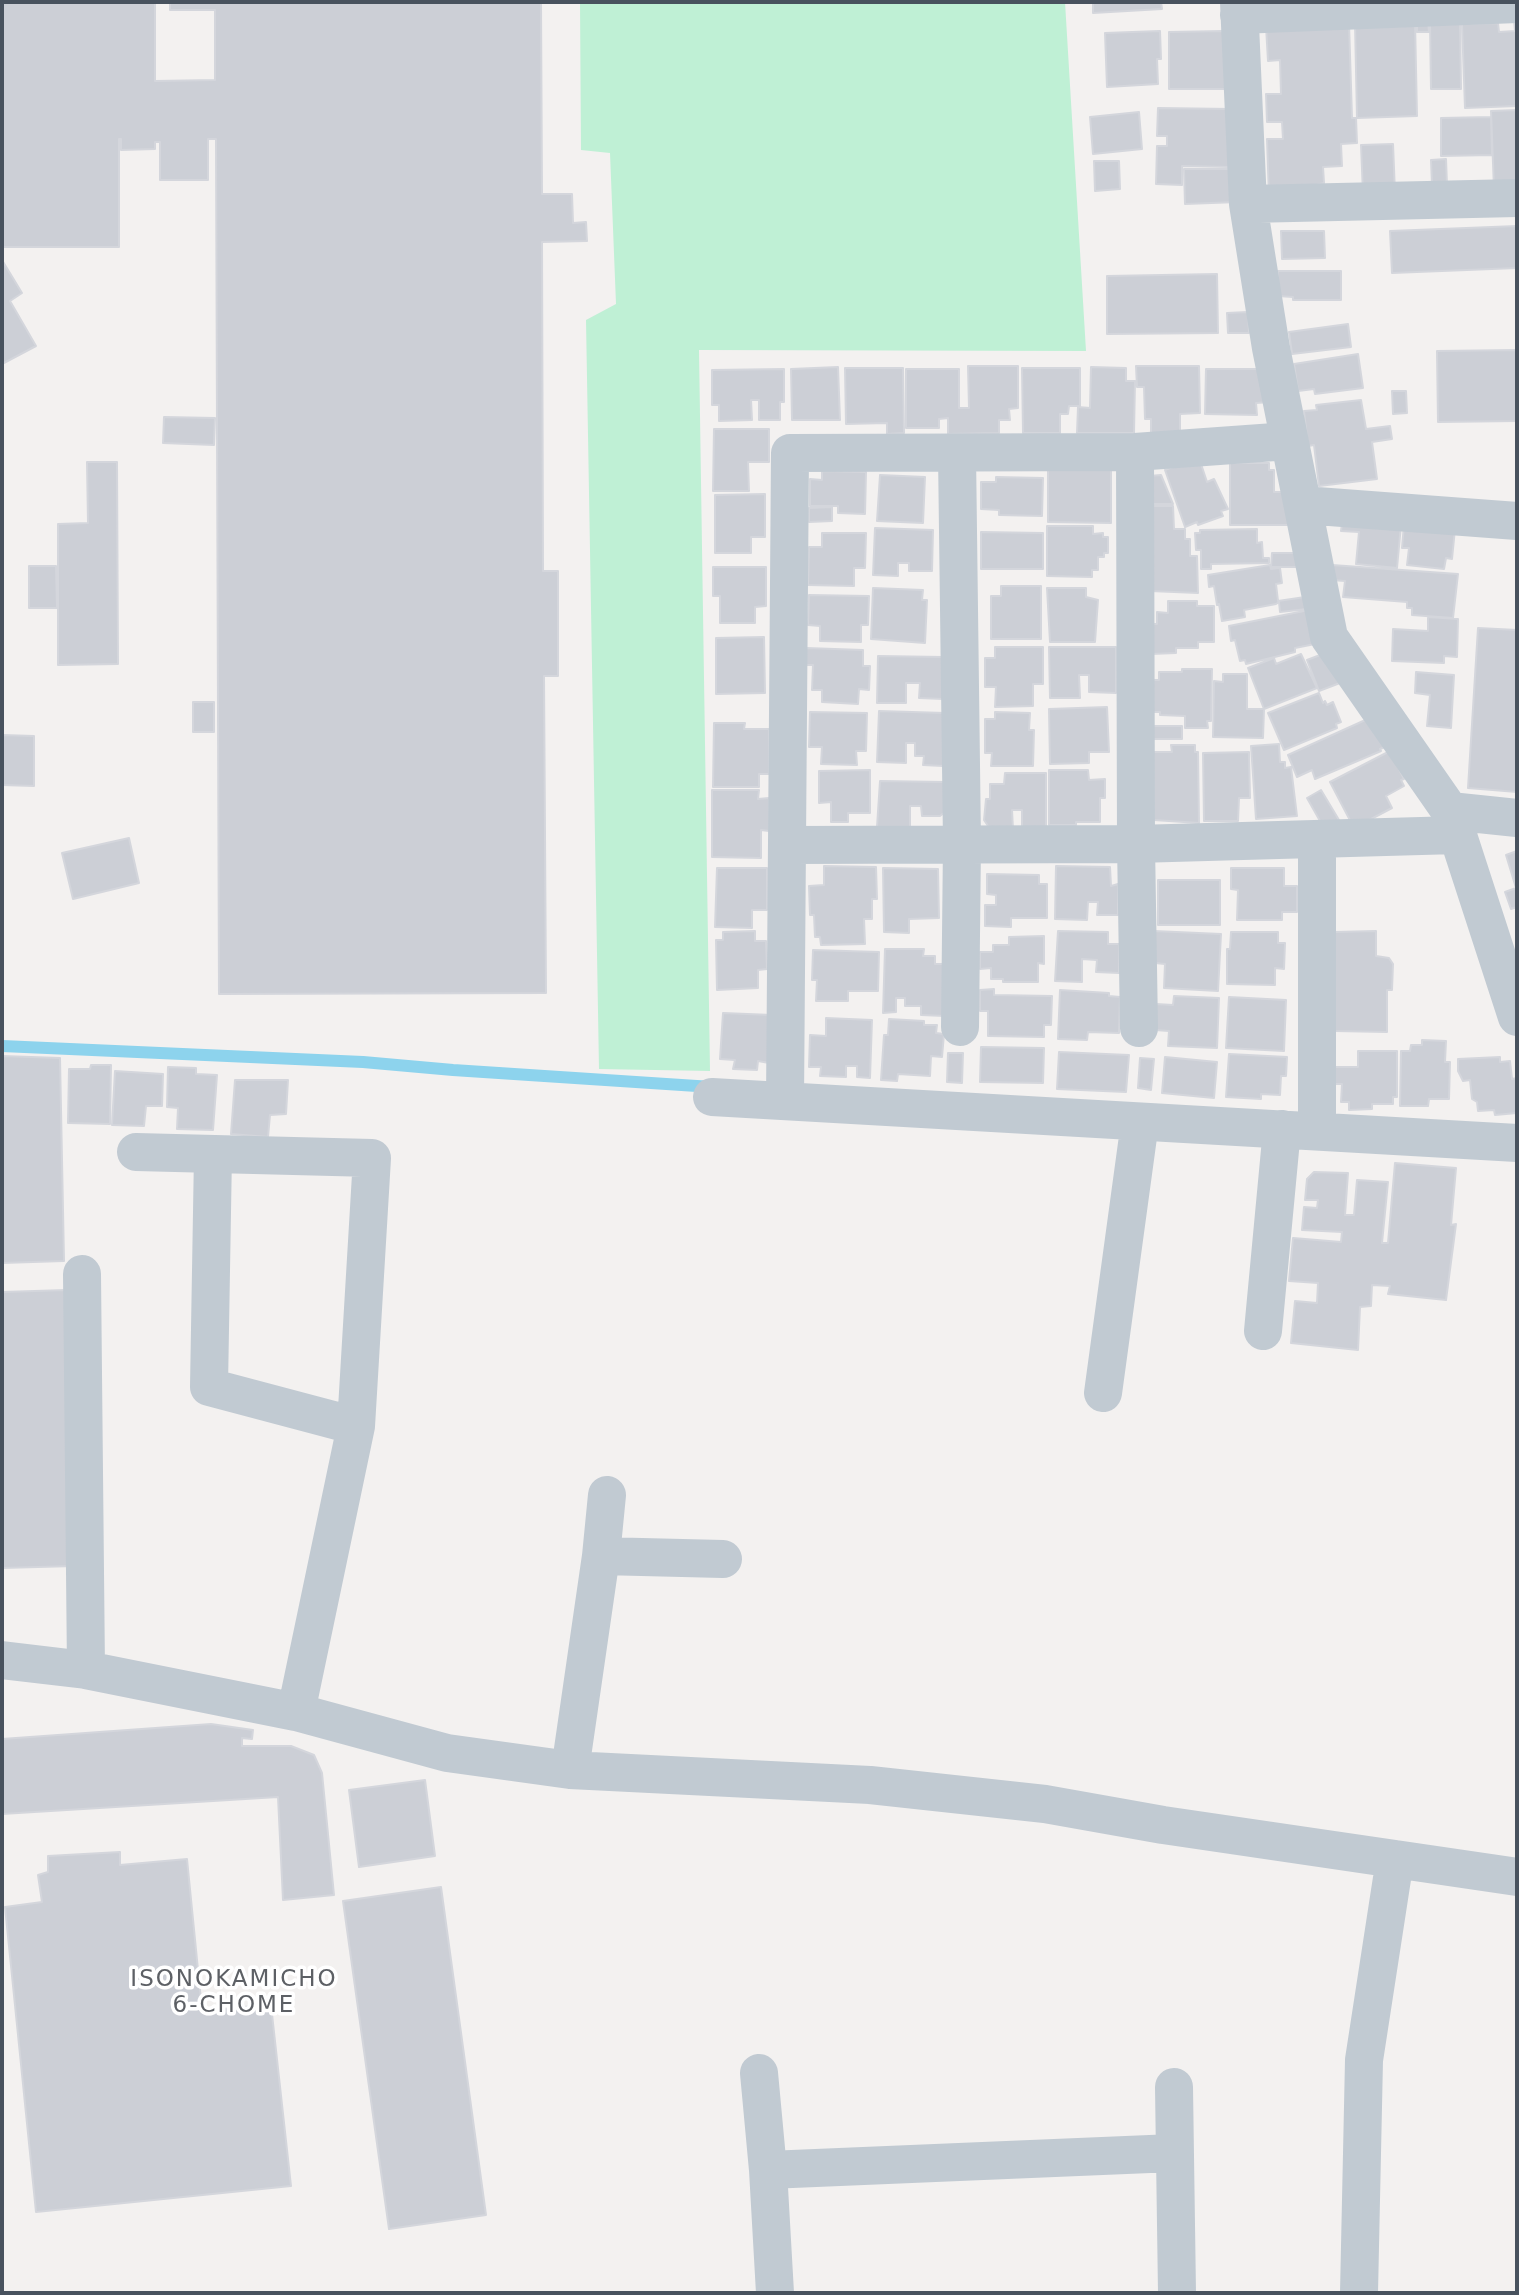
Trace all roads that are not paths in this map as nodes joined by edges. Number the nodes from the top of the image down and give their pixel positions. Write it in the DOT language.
graph roads {
  1 [pos="1517,4"];
  2 [pos="1239,8"];
  3 [pos="1517,198"];
  4 [pos="1248,204"];
  5 [pos="1289,441"];
  6 [pos="1135,452"];
  7 [pos="957,453"];
  8 [pos="1303,505"];
  9 [pos="1517,521"];
  10 [pos="1517,818"];
  11 [pos="1453,823"];
  12 [pos="1317,840"];
  13 [pos="962,843"];
  14 [pos="1136,844"];
  15 [pos="789,845"];
  16 [pos="1517,1017"];
  17 [pos="960,1027"];
  18 [pos="1139,1028"];
  19 [pos="712,1097"];
  20 [pos="785,1101"];
  21 [pos="1140,1122"];
  22 [pos="1299,1130"];
  23 [pos="1517,1143"];
  24 [pos="136,1152"];
  25 [pos="213,1154"];
  26 [pos="82,1274"];
  27 [pos="1263,1331"];
  28 [pos="1103,1393"];
  29 [pos="356,1426"];
  30 [pos="607,1494"];
  31 [pos="601,1556"];
  32 [pos="723,1559"];
  33 [pos="2,1660"];
  34 [pos="86,1670"];
  35 [pos="296,1712"];
  36 [pos="570,1770"];
  37 [pos="1395,1859"];
  38 [pos="1517,1877"];
  39 [pos="759,2073"];
  40 [pos="1174,2087"];
  41 [pos="1174,2153"];
  42 [pos="768,2170"];
  43 [pos="775,2293"];
  44 [pos="1177,2293"];
  45 [pos="1359,2293"];
  1 -- 2 [label="street"];
  2 -- 4 [label="street"];
  3 -- 4 [label="street"];
  4 -- 5 [label="street"];
  5 -- 6 [label="street"];
  5 -- 8 [label="street"];
  6 -- 7 [label="street"];
  6 -- 14 [label="street"];
  7 -- 13 [label="street"];
  7 -- 15 [label="street"];
  8 -- 9 [label="street"];
  8 -- 11 [label="street"];
  10 -- 11 [label="street"];
  11 -- 12 [label="street"];
  11 -- 16 [label="street"];
  12 -- 14 [label="street"];
  12 -- 22 [label="street"];
  13 -- 14 [label="street"];
  13 -- 15 [label="street"];
  13 -- 17 [label="street"];
  14 -- 18 [label="street"];
  15 -- 20 [label="street"];
  19 -- 20 [label="street"];
  20 -- 21 [label="street"];
  21 -- 22 [label="street"];
  21 -- 28 [label="street"];
  22 -- 23 [label="street"];
  22 -- 27 [label="street"];
  24 -- 25 [label="street"];
  25 -- 29 [label="street"];
  25 -- 29 [label="street"];
  26 -- 34 [label="street"];
  29 -- 35 [label="street"];
  30 -- 31 [label="street"];
  31 -- 32 [label="street"];
  31 -- 36 [label="street"];
  33 -- 34 [label="street"];
  34 -- 35 [label="street"];
  35 -- 36 [label="street"];
  36 -- 37 [label="street"];
  37 -- 38 [label="street"];
  37 -- 45 [label="street"];
  39 -- 42 [label="street"];
  40 -- 41 [label="street"];
  41 -- 42 [label="street"];
  41 -- 44 [label="street"];
  42 -- 43 [label="street"];
}
